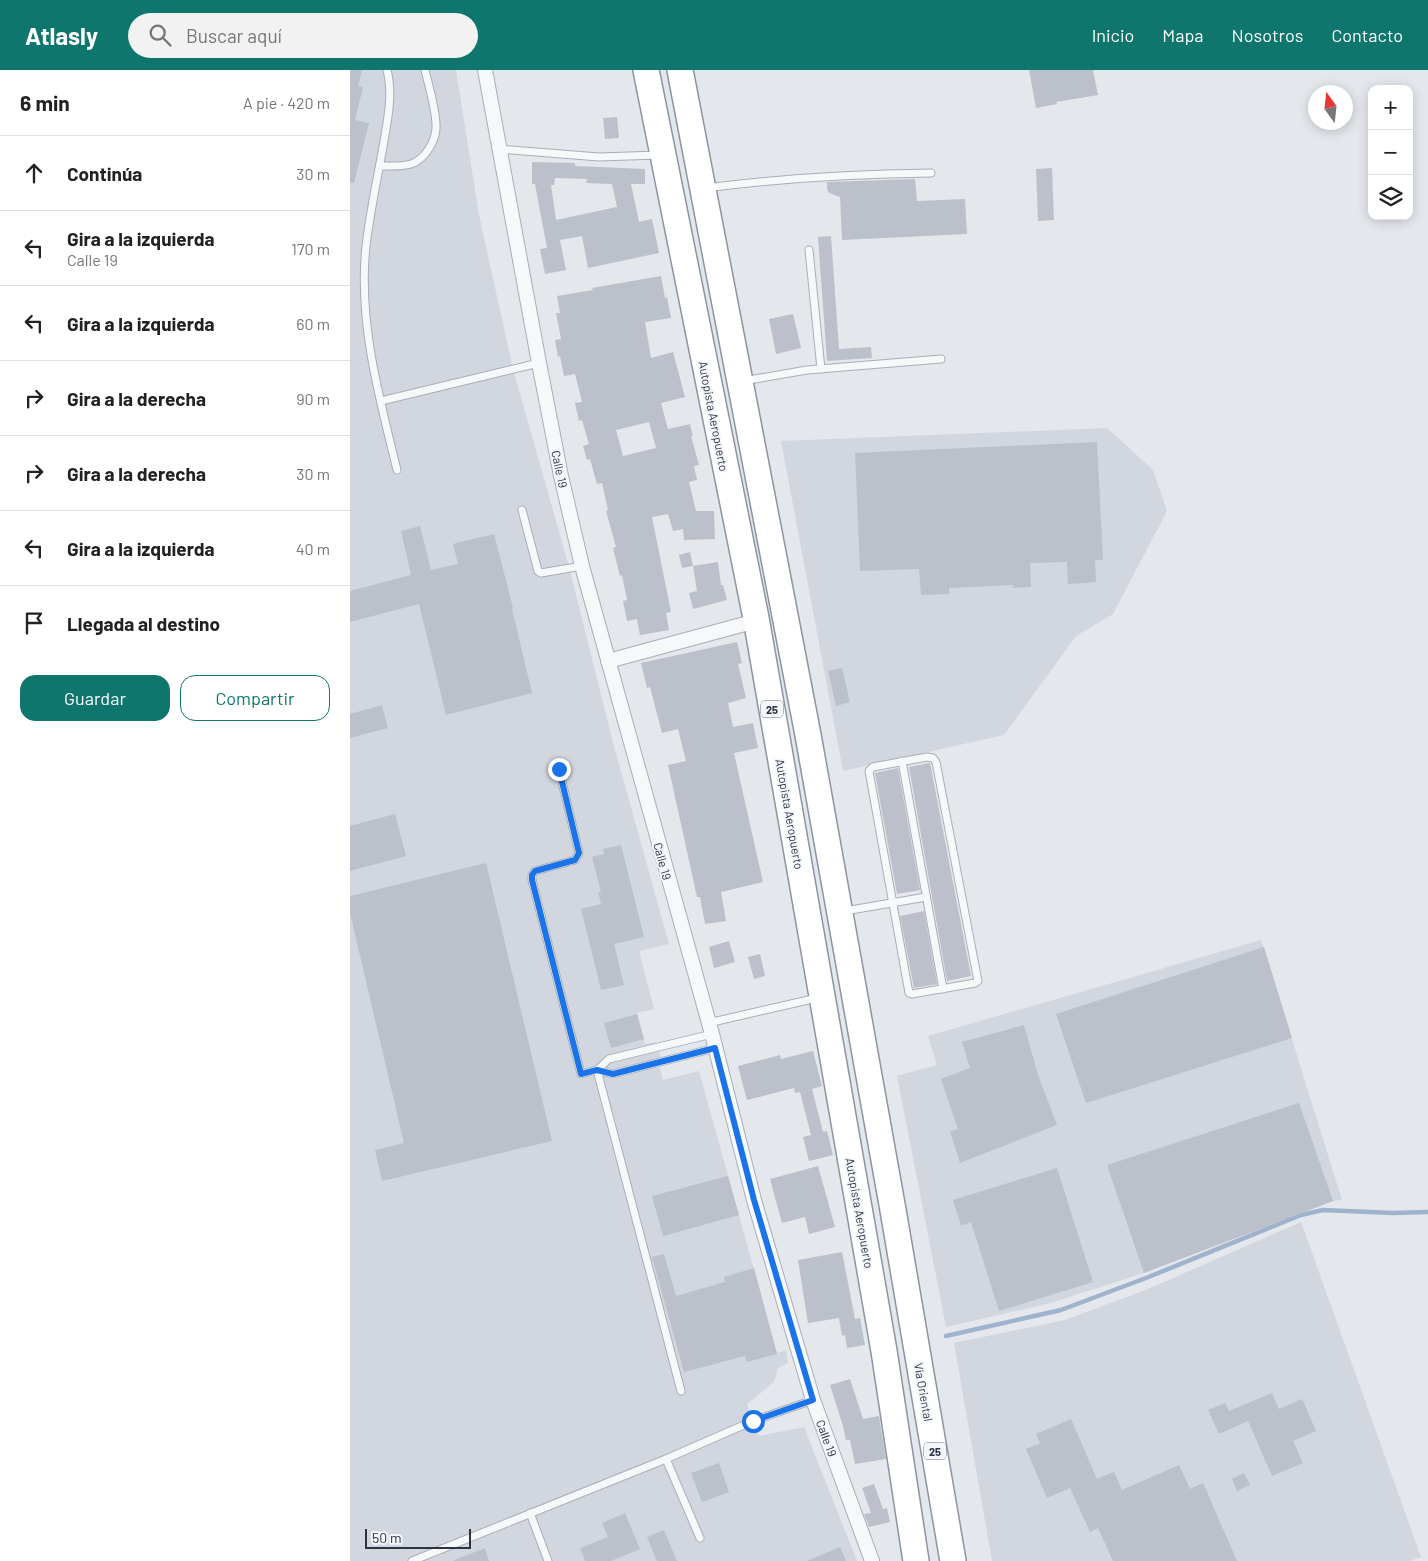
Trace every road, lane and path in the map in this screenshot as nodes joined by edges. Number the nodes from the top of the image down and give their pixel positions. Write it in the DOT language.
graph roads {
  1 [pos="387,70"];
  2 [pos="426,70"];
  3 [pos="485,70"];
  4 [pos="646,70"];
  5 [pos="680,70"];
  6 [pos="498,149"];
  7 [pos="661,155"];
  8 [pos="380,166"];
  9 [pos="931,173"];
  10 [pos="703,188"];
  11 [pos="809,250"];
  12 [pos="941,359"];
  13 [pos="539,363"];
  14 [pos="821,369"];
  15 [pos="740,382"];
  16 [pos="380,401"];
  17 [pos="397,470"];
  18 [pos="522,510"];
  19 [pos="582,566"];
  20 [pos="756,621"];
  21 [pos="608,660"];
  22 [pos="902,761"];
  23 [pos="559,769"];
  24 [pos="926,897"];
  25 [pos="893,903"];
  26 [pos="840,912"];
  27 [pos="943,989"];
  28 [pos="822,996"];
  29 [pos="710,1029"];
  30 [pos="715,1048"];
  31 [pos="597,1070"];
  32 [pos="681,1391"];
  33 [pos="813,1400"];
  34 [pos="666,1459"];
  35 [pos="530,1513"];
  36 [pos="700,1538"];
  37 [pos="412,1561"];
  38 [pos="548,1561"];
  39 [pos="872,1561"];
  40 [pos="916,1561"];
  41 [pos="953,1561"];
  1 -- 8 [label="lane"];
  2 -- 8 [label="lane"];
  3 -- 6 [label="street, Calle 19"];
  4 -- 7 [label="highway, Autopista Aeropuerto / 25"];
  5 -- 10 [label="highway, 25"];
  6 -- 7 [label="lane"];
  6 -- 13 [label="street, Calle 19"];
  7 -- 20 [label="highway, Autopista Aeropuerto / 25"];
  8 -- 16 [label="lane"];
  9 -- 10 [label="lane"];
  10 -- 15 [label="highway, 25"];
  11 -- 14 [label="lane"];
  12 -- 14 [label="lane"];
  13 -- 16 [label="lane"];
  13 -- 19 [label="street, Calle 19"];
  14 -- 15 [label="lane"];
  15 -- 26 [label="highway, 25"];
  16 -- 17 [label="lane"];
  18 -- 19 [label="lane"];
  19 -- 21 [label="street, Calle 19"];
  20 -- 21 [label="street"];
  20 -- 28 [label="highway, Autopista Aeropuerto / 25"];
  21 -- 29 [label="street, Calle 19"];
  22 -- 24 [label="lane"];
  22 -- 25 [label="lane"];
  22 -- 27 [label="lane"];
  23 -- 31 [label="lane"];
  24 -- 25 [label="lane"];
  24 -- 27 [label="lane"];
  25 -- 26 [label="lane"];
  25 -- 27 [label="lane"];
  26 -- 41 [label="highway, Vía Oriental / 25"];
  28 -- 29 [label="lane"];
  28 -- 40 [label="highway, Autopista Aeropuerto / 25"];
  29 -- 30 [label="street, Calle 19"];
  29 -- 31 [label="lane"];
  30 -- 31 [label="lane"];
  30 -- 33 [label="street, Calle 19"];
  31 -- 32 [label="lane"];
  33 -- 34 [label="lane"];
  33 -- 39 [label="street, Calle 19"];
  34 -- 35 [label="lane"];
  34 -- 36 [label="lane"];
  35 -- 37 [label="lane"];
  35 -- 38 [label="lane"];
}
